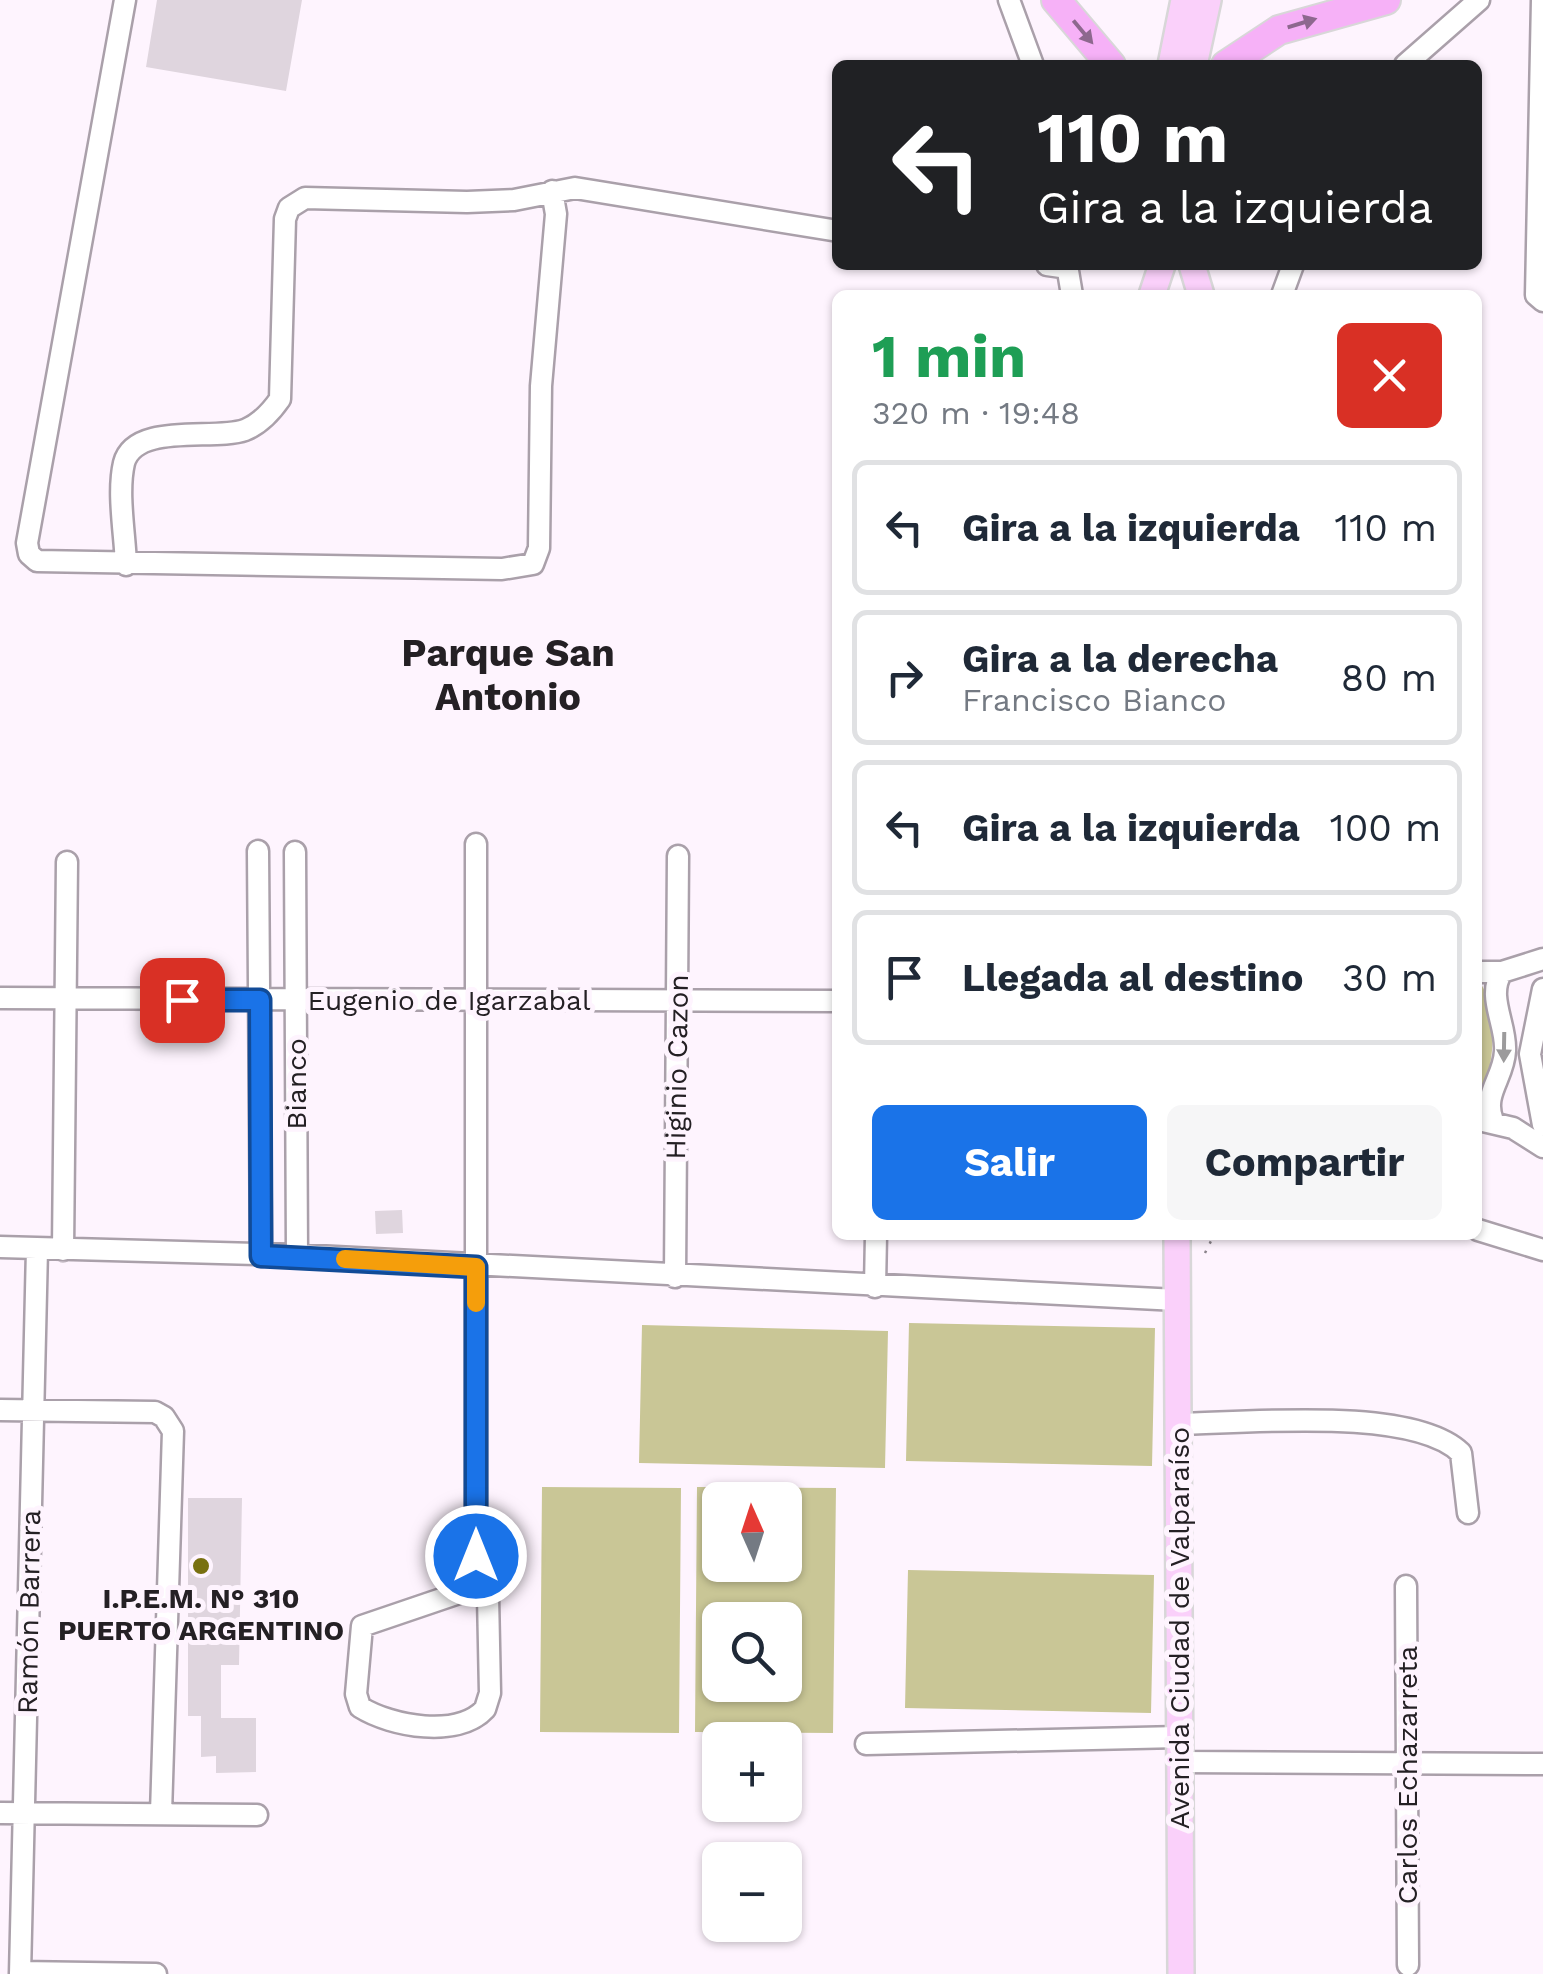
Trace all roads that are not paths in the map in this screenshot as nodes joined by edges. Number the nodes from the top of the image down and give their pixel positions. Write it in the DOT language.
graph roads {
  1 [pos="125,0"];
  2 [pos="1009,0"];
  3 [pos="1056,0"];
  4 [pos="1184,0"];
  5 [pos="1208,0"];
  6 [pos="1386,0"];
  7 [pos="1479,0"];
  8 [pos="1542,0"];
  9 [pos="1030,60"];
  10 [pos="1106,60"];
  11 [pos="1172,60"];
  12 [pos="1195,60"];
  13 [pos="1234,60"];
  14 [pos="1411,60"];
  15 [pos="552,191"];
  16 [pos="832,229"];
  17 [pos="1543,301"];
  18 [pos="126,565"];
  19 [pos="476,844"];
  20 [pos="258,851"];
  21 [pos="294,852"];
  22 [pos="678,856"];
  23 [pos="67,862"];
  24 [pos="1543,959"];
  25 [pos="1511,970"];
  26 [pos="1482,972"];
  27 [pos="1542,992"];
  28 [pos="0,998"];
  29 [pos="67,999"];
  30 [pos="476,999"];
  31 [pos="260,1000"];
  32 [pos="296,1000"];
  33 [pos="678,1002"];
  34 [pos="832,1002"];
  35 [pos="1536,1102"];
  36 [pos="1494,1123"];
  37 [pos="1543,1125"];
  38 [pos="1543,1147"];
  39 [pos="1482,1231"];
  40 [pos="876,1240"];
  41 [pos="1177,1240"];
  42 [pos="1198,1244"];
  43 [pos="0,1247"];
  44 [pos="37,1249"];
  45 [pos="63,1250"];
  46 [pos="1543,1250"];
  47 [pos="261,1256"];
  48 [pos="297,1256"];
  49 [pos="476,1267"];
  50 [pos="675,1277"];
  51 [pos="875,1287"];
  52 [pos="1177,1291"];
  53 [pos="0,1410"];
  54 [pos="34,1410"];
  55 [pos="1178,1424"];
  56 [pos="1468,1512"];
  57 [pos="476,1556"];
  58 [pos="1406,1586"];
  59 [pos="866,1744"];
  60 [pos="1179,1749"];
  61 [pos="1407,1764"];
  62 [pos="1543,1764"];
  63 [pos="0,1813"];
  64 [pos="24,1813"];
  65 [pos="161,1813"];
  66 [pos="256,1815"];
  67 [pos="1408,1965"];
  68 [pos="20,1973"];
  69 [pos="156,1974"];
  70 [pos="1180,1974"];
  1 -- 18 [label="street"];
  2 -- 9 [label="street"];
  3 -- 10 [label="highway, one-way"];
  4 -- 11 [label="main road"];
  5 -- 12 [label="main road"];
  13 -- 6 [label="highway, one-way"];
  7 -- 14 [label="street"];
  8 -- 17 [label="street"];
  15 -- 16 [label="street"];
  15 -- 18 [label="street"];
  15 -- 18 [label="street"];
  19 -- 30 [label="street"];
  20 -- 31 [label="street"];
  21 -- 32 [label="street, Bianco"];
  22 -- 33 [label="street, Higinio Cazon"];
  23 -- 29 [label="street"];
  24 -- 25 [label="street"];
  25 -- 26 [label="street"];
  25 -- 27 [label="street"];
  25 -- 36 [label="street, one-way"];
  27 -- 35 [label="street"];
  28 -- 29 [label="street, Eugenio de Igarzabal"];
  29 -- 31 [label="street, Eugenio de Igarzabal"];
  29 -- 45 [label="street"];
  30 -- 32 [label="street, Eugenio de Igarzabal"];
  30 -- 33 [label="street, Eugenio de Igarzabal"];
  30 -- 49 [label="street"];
  31 -- 32 [label="street, Eugenio de Igarzabal"];
  31 -- 47 [label="street"];
  32 -- 48 [label="street, Bianco"];
  33 -- 34 [label="street, Eugenio de Igarzabal"];
  33 -- 50 [label="street, Higinio Cazon"];
  35 -- 36 [label="street"];
  35 -- 37 [label="street"];
  36 -- 38 [label="street"];
  39 -- 46 [label="street"];
  40 -- 51 [label="street"];
  41 -- 52 [label="main road, Avenida Ciudad de Valparaíso"];
  42 -- 52 [label="main road, Avenida Ciudad de Valparaíso"];
  43 -- 44 [label="street"];
  44 -- 45 [label="street"];
  44 -- 54 [label="street, Ramón Barrera"];
  45 -- 47 [label="street"];
  47 -- 48 [label="street"];
  48 -- 49 [label="street"];
  49 -- 50 [label="street"];
  49 -- 57 [label="street"];
  50 -- 51 [label="street"];
  51 -- 52 [label="street"];
  52 -- 55 [label="main road, Avenida Ciudad de Valparaíso"];
  53 -- 54 [label="street"];
  54 -- 64 [label="street, Ramón Barrera"];
  54 -- 65 [label="street"];
  55 -- 56 [label="street"];
  55 -- 60 [label="main road, Avenida Ciudad de Valparaíso"];
  57 -- 57 [label="street"];
  58 -- 61 [label="street, Carlos Echazarreta"];
  59 -- 60 [label="street"];
  60 -- 61 [label="street"];
  60 -- 70 [label="main road, Avenida Ciudad de Valparaíso"];
  61 -- 62 [label="street"];
  61 -- 67 [label="street, Carlos Echazarreta"];
  63 -- 64 [label="street"];
  64 -- 65 [label="street"];
  64 -- 68 [label="street, Ramón Barrera"];
  65 -- 66 [label="street"];
  68 -- 69 [label="street"];
}
